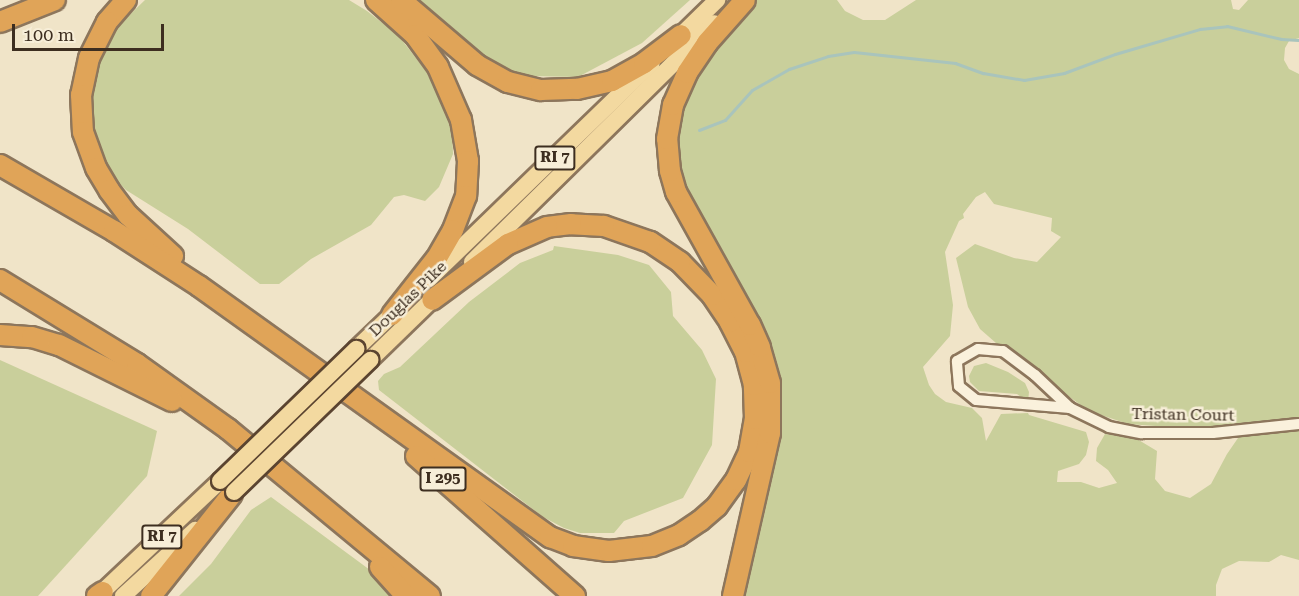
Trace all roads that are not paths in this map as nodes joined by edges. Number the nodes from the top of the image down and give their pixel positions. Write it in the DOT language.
graph roads {
  1 [pos="55,0"];
  2 [pos="126,0"];
  3 [pos="376,0"];
  4 [pos="401,0"];
  5 [pos="717,0"];
  6 [pos="738,0"];
  7 [pos="745,0"];
  8 [pos="0,22"];
  9 [pos="681,35"];
  10 [pos="0,165"];
  11 [pos="0,280"];
  12 [pos="432,300"];
  13 [pos="392,315"];
  14 [pos="0,335"];
  15 [pos="282,345"];
  16 [pos="309,366"];
  17 [pos="1070,408"];
  18 [pos="1299,424"];
  19 [pos="252,448"];
  20 [pos="300,487"];
  21 [pos="229,489"];
  22 [pos="99,594"];
  23 [pos="123,596"];
  24 [pos="151,596"];
  25 [pos="406,596"];
  26 [pos="430,596"];
  27 [pos="575,596"];
  28 [pos="733,596"];
  1 -- 8 [label="highway"];
  2 -- 15 [label="highway"];
  3 -- 13 [label="highway"];
  4 -- 9 [label="highway"];
  5 -- 9 [label="main road, Douglas Pike / RI 7"];
  6 -- 12 [label="main road, Douglas Pike / RI 7"];
  7 -- 28 [label="highway"];
  9 -- 13 [label="main road, Douglas Pike / RI 7"];
  10 -- 15 [label="highway, I 295"];
  11 -- 19 [label="highway"];
  12 -- 16 [label="highway"];
  12 -- 21 [label="main road, Douglas Pike / RI 7, bridge"];
  13 -- 21 [label="main road, Douglas Pike / RI 7, bridge"];
  14 -- 19 [label="highway"];
  15 -- 16 [label="highway, I 295"];
  16 -- 27 [label="highway, I 295"];
  17 -- 17 [label="street, Tristan Court"];
  17 -- 18 [label="street, Tristan Court"];
  19 -- 20 [label="highway"];
  20 -- 25 [label="highway"];
  20 -- 26 [label="highway"];
  21 -- 22 [label="main road, Douglas Pike / RI 7"];
  21 -- 23 [label="main road, Douglas Pike / RI 7"];
  21 -- 24 [label="highway"];
}
